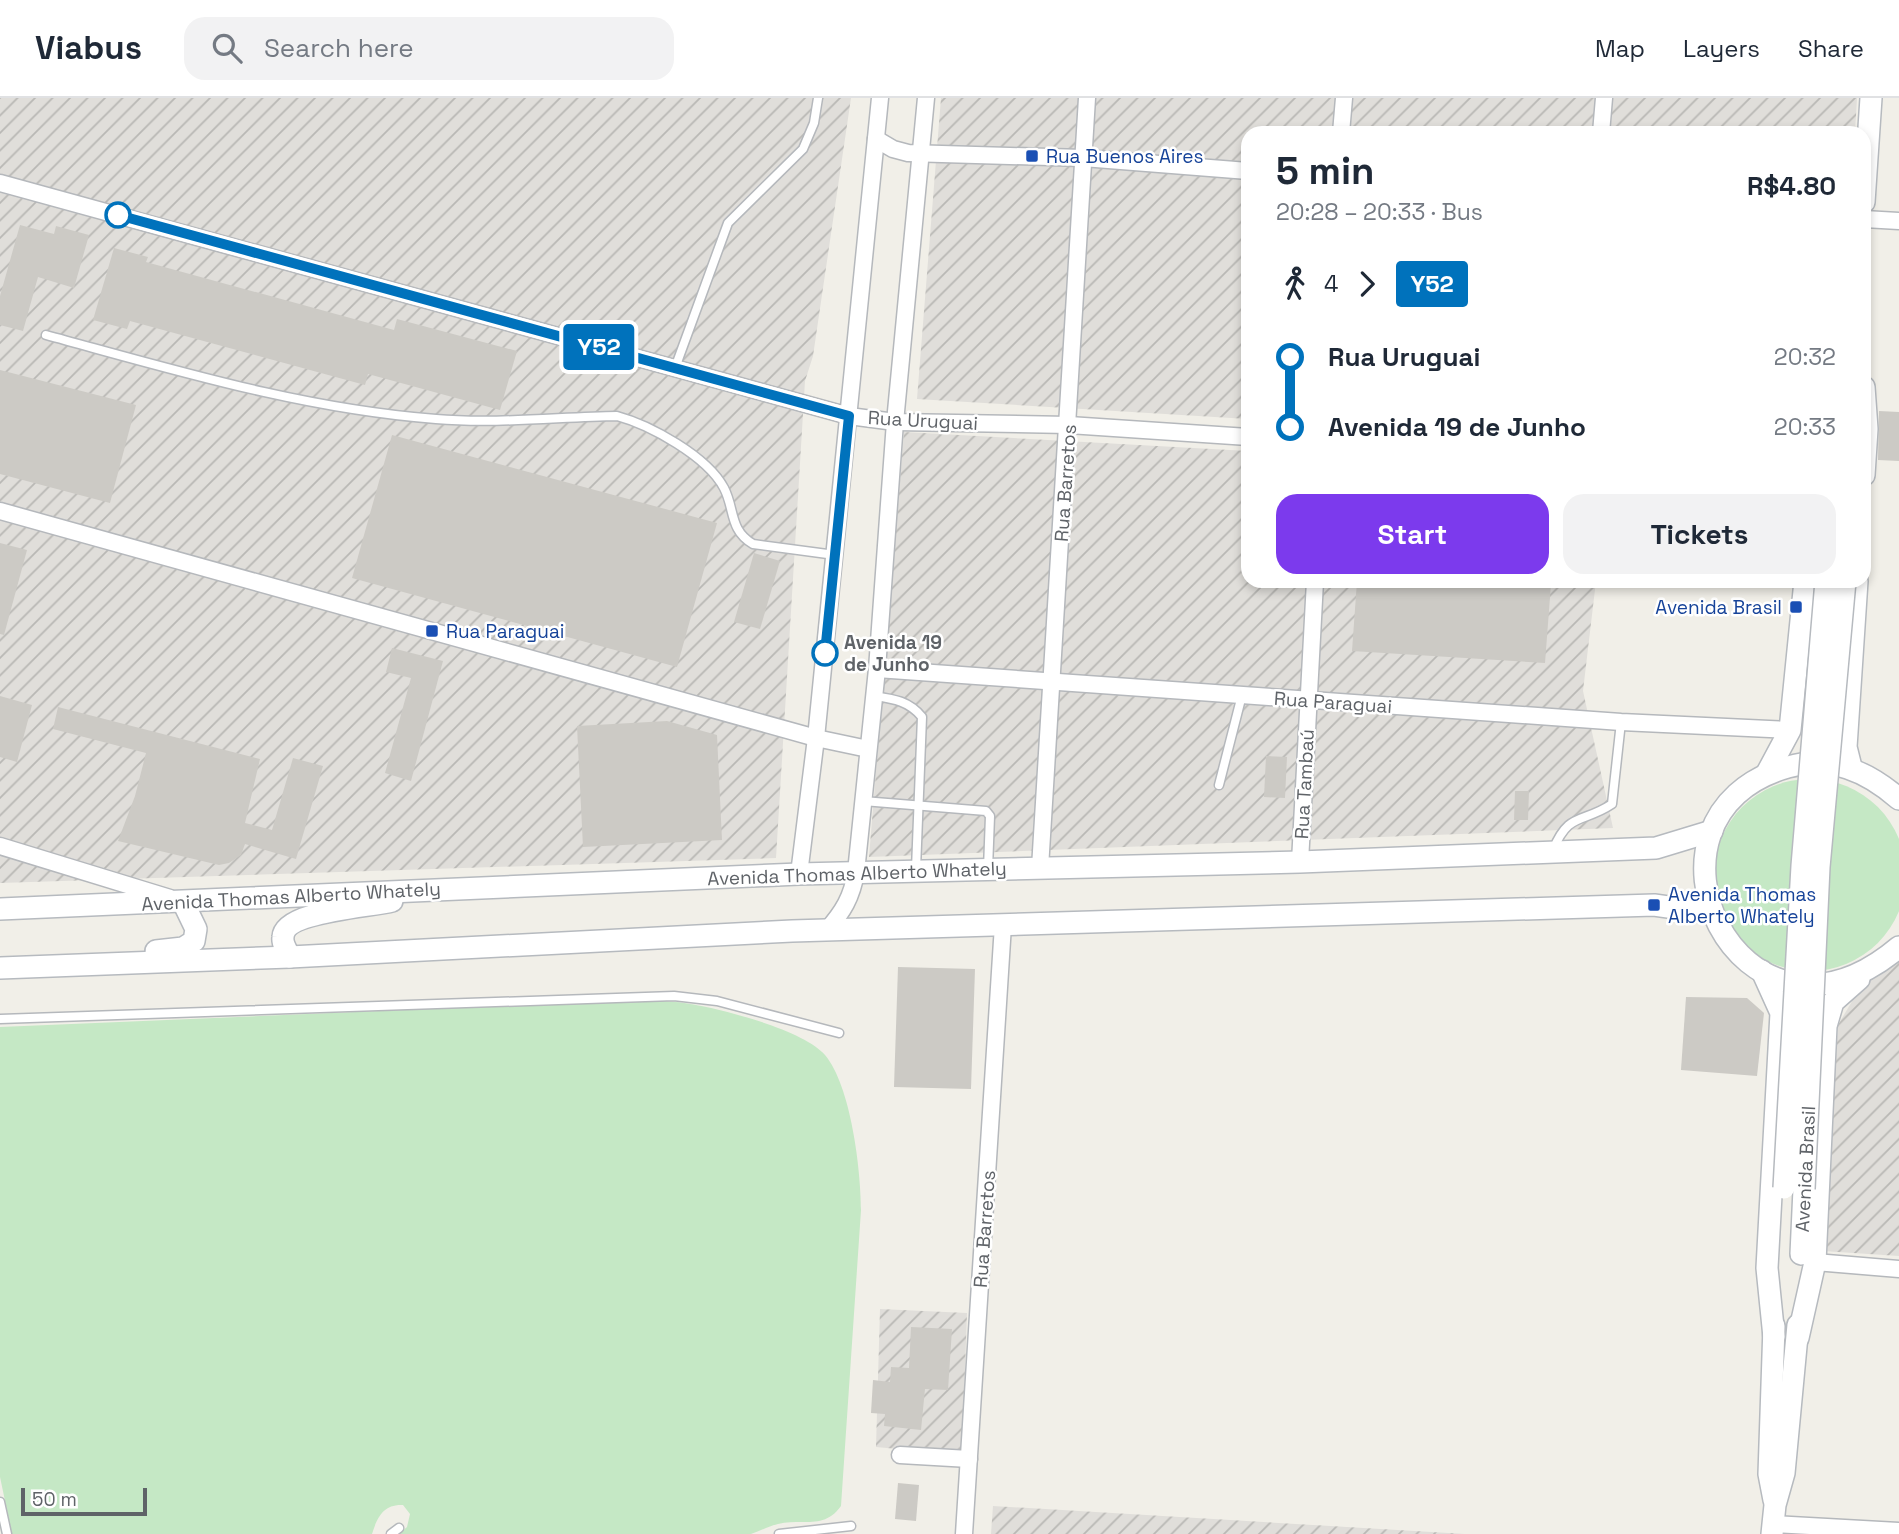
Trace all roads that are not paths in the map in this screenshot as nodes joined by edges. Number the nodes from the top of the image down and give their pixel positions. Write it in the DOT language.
graph roads {
  1 [pos="818,98"];
  2 [pos="880,98"];
  3 [pos="926,98"];
  4 [pos="1087,98"];
  5 [pos="1344,98"];
  6 [pos="1604,98"];
  7 [pos="1871,98"];
  8 [pos="1342,126"];
  9 [pos="1602,126"];
  10 [pos="1869,126"];
  11 [pos="876,139"];
  12 [pos="922,153"];
  13 [pos="1083,158"];
  14 [pos="1241,169"];
  15 [pos="0,183"];
  16 [pos="1871,219"];
  17 [pos="1899,220"];
  18 [pos="46,335"];
  19 [pos="676,368"];
  20 [pos="849,416"];
  21 [pos="895,422"];
  22 [pos="1069,425"];
  23 [pos="1241,437"];
  24 [pos="0,511"];
  25 [pos="835,555"];
  26 [pos="1315,588"];
  27 [pos="1804,588"];
  28 [pos="1825,588"];
  29 [pos="1844,588"];
  30 [pos="1857,588"];
  31 [pos="877,669"];
  32 [pos="1051,682"];
  33 [pos="1242,695"];
  34 [pos="874,696"];
  35 [pos="1308,700"];
  36 [pos="1621,722"];
  37 [pos="1790,730"];
  38 [pos="816,738"];
  39 [pos="868,749"];
  40 [pos="1851,767"];
  41 [pos="1767,773"];
  42 [pos="1219,785"];
  43 [pos="1899,799"];
  44 [pos="863,801"];
  45 [pos="918,807"];
  46 [pos="1713,831"];
  47 [pos="0,846"];
  48 [pos="1552,852"];
  49 [pos="1300,862"];
  50 [pos="1040,868"];
  51 [pos="988,869"];
  52 [pos="915,871"];
  53 [pos="856,872"];
  54 [pos="799,874"];
  55 [pos="442,889"];
  56 [pos="183,902"];
  57 [pos="0,909"];
  58 [pos="1711,913"];
  59 [pos="1003,925"];
  60 [pos="826,931"];
  61 [pos="1899,947"];
  62 [pos="290,957"];
  63 [pos="75,966"];
  64 [pos="0,968"];
  65 [pos="1875,968"];
  66 [pos="1762,971"];
  67 [pos="0,1019"];
  68 [pos="839,1033"];
  69 [pos="1794,1188"];
  70 [pos="1815,1262"];
  71 [pos="1899,1269"];
  72 [pos="1774,1337"];
  73 [pos="1798,1338"];
  74 [pos="900,1455"];
  75 [pos="969,1459"];
  76 [pos="0,1502"];
  77 [pos="1774,1521"];
  78 [pos="851,1525"];
  79 [pos="400,1528"];
  80 [pos="1899,1531"];
  81 [pos="7,1534"];
  82 [pos="391,1534"];
  83 [pos="779,1534"];
  84 [pos="964,1534"];
  1 -- 19 [label="lane"];
  2 -- 11 [label="street"];
  3 -- 12 [label="street"];
  4 -- 13 [label="street, Rua Barretos"];
  5 -- 8 [label="street"];
  6 -- 9 [label="street"];
  7 -- 10 [label="main road"];
  11 -- 12 [label="street"];
  11 -- 20 [label="street"];
  12 -- 13 [label="street"];
  12 -- 21 [label="street"];
  13 -- 14 [label="street"];
  13 -- 22 [label="street, Rua Barretos"];
  15 -- 19 [label="street, Rua Uruguai"];
  16 -- 17 [label="street"];
  18 -- 25 [label="lane"];
  19 -- 20 [label="street, Rua Uruguai"];
  20 -- 21 [label="street, Rua Uruguai"];
  20 -- 25 [label="street"];
  21 -- 22 [label="street, Rua Uruguai"];
  21 -- 31 [label="street"];
  22 -- 23 [label="street, Rua Uruguai"];
  22 -- 32 [label="street, Rua Barretos"];
  24 -- 38 [label="street"];
  25 -- 38 [label="street"];
  26 -- 35 [label="street, Rua Tambaú"];
  27 -- 37 [label="main road"];
  28 -- 69 [label="main road, Avenida Brasil, bridge"];
  29 -- 69 [label="main road, Avenida Brasil, bridge"];
  30 -- 40 [label="main road"];
  31 -- 32 [label="street, Rua Paraguai"];
  31 -- 34 [label="street"];
  32 -- 33 [label="street, Rua Paraguai"];
  32 -- 50 [label="street, Rua Barretos"];
  33 -- 35 [label="street, Rua Paraguai"];
  33 -- 42 [label="lane"];
  34 -- 39 [label="street"];
  34 -- 45 [label="lane"];
  35 -- 36 [label="street, Rua Paraguai"];
  35 -- 49 [label="street, Rua Tambaú"];
  36 -- 37 [label="street, Rua Paraguai"];
  36 -- 48 [label="lane"];
  37 -- 41 [label="main road"];
  38 -- 39 [label="street"];
  38 -- 54 [label="street"];
  39 -- 44 [label="street"];
  40 -- 41 [label="main road"];
  40 -- 43 [label="main road"];
  41 -- 46 [label="main road"];
  44 -- 45 [label="lane"];
  44 -- 53 [label="street"];
  45 -- 51 [label="lane"];
  45 -- 52 [label="lane"];
  46 -- 48 [label="main road, Avenida Thomas Alberto Whately"];
  46 -- 58 [label="main road"];
  47 -- 56 [label="street"];
  48 -- 49 [label="main road, Avenida Thomas Alberto Whately"];
  49 -- 50 [label="main road, Avenida Thomas Alberto Whately"];
  50 -- 51 [label="main road, Avenida Thomas Alberto Whately"];
  51 -- 52 [label="main road, Avenida Thomas Alberto Whately"];
  52 -- 53 [label="main road, Avenida Thomas Alberto Whately"];
  53 -- 54 [label="main road, Avenida Thomas Alberto Whately"];
  53 -- 60 [label="street"];
  54 -- 55 [label="main road, Avenida Thomas Alberto Whately"];
  55 -- 56 [label="main road, Avenida Thomas Alberto Whately"];
  55 -- 62 [label="main road"];
  56 -- 57 [label="main road, Avenida Thomas Alberto Whately"];
  56 -- 63 [label="main road"];
  58 -- 59 [label="main road"];
  58 -- 66 [label="main road"];
  59 -- 60 [label="main road"];
  59 -- 75 [label="street, Rua Barretos"];
  60 -- 62 [label="main road"];
  61 -- 65 [label="main road, Avenida Brasil"];
  62 -- 63 [label="main road"];
  63 -- 64 [label="main road"];
  65 -- 66 [label="main road"];
  65 -- 70 [label="main road, Avenida Brasil"];
  66 -- 72 [label="main road, Avenida Brasil"];
  67 -- 68 [label="lane"];
  69 -- 72 [label="main road, Avenida Brasil"];
  69 -- 73 [label="main road, Avenida Brasil"];
  70 -- 71 [label="street"];
  70 -- 73 [label="main road, Avenida Brasil"];
  72 -- 77 [label="main road, Avenida Brasil"];
  73 -- 77 [label="main road, Avenida Brasil"];
  74 -- 75 [label="street"];
  75 -- 84 [label="street, Rua Barretos"];
  76 -- 81 [label="lane"];
  77 -- 80 [label="street"];
  78 -- 83 [label="lane"];
  79 -- 82 [label="lane"];
}
